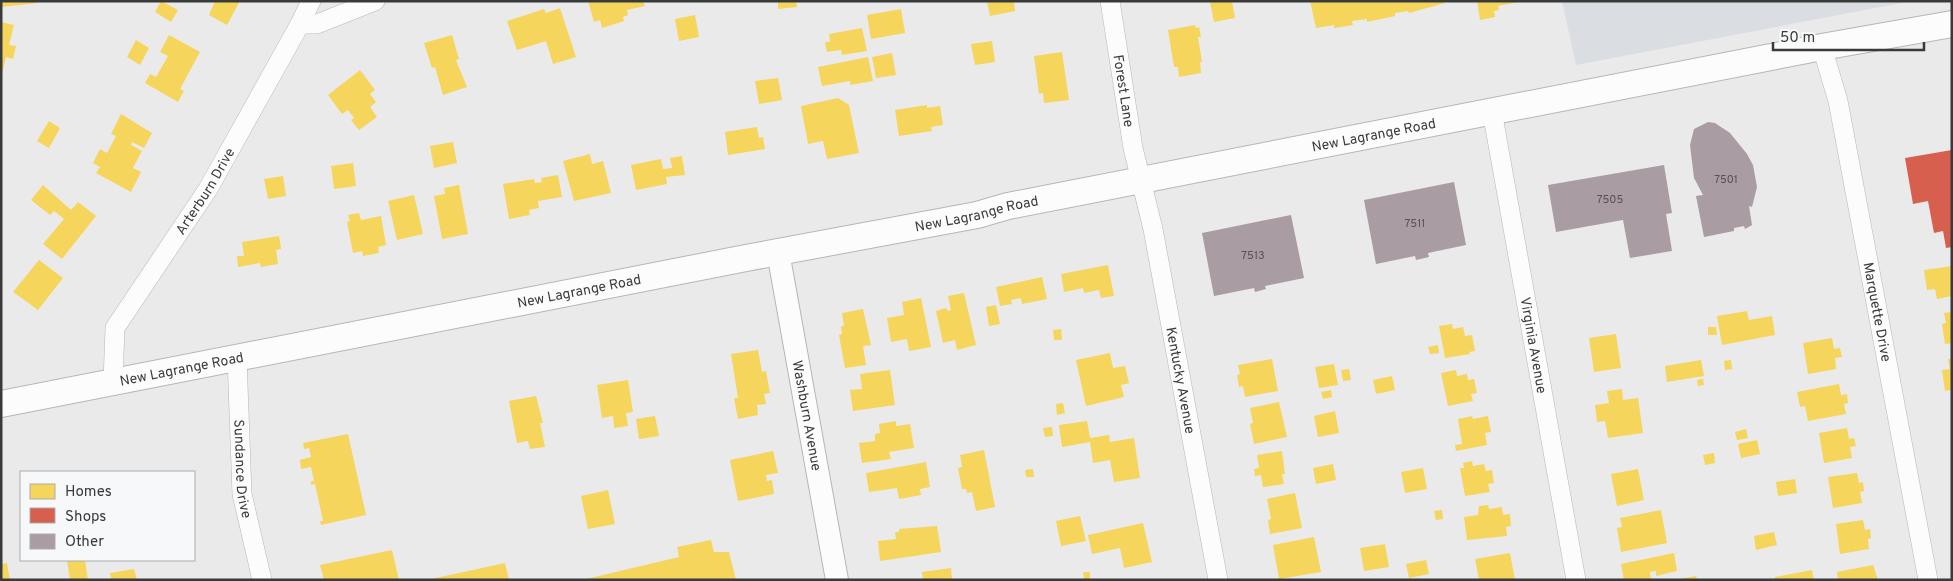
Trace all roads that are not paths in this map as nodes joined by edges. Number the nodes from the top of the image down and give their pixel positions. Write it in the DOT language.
graph roads {
  1 [pos="311,1"];
  2 [pos="376,1"];
  3 [pos="1110,1"];
  4 [pos="300,24"];
  5 [pos="1952,24"];
  6 [pos="1822,47"];
  7 [pos="1492,111"];
  8 [pos="1141,181"];
  9 [pos="778,252"];
  10 [pos="237,357"];
  11 [pos="113,382"];
  12 [pos="1,404"];
  13 [pos="262,580"];
  14 [pos="837,580"];
  15 [pos="1218,580"];
  16 [pos="1576,580"];
  17 [pos="1928,580"];
  1 -- 4 [label="street, Arterburn Drive"];
  2 -- 4 [label="street"];
  3 -- 8 [label="street, Forest Lane"];
  4 -- 11 [label="street, Arterburn Drive"];
  5 -- 6 [label="main road, New Lagrange Road"];
  6 -- 7 [label="main road, New Lagrange Road"];
  6 -- 17 [label="street, Marquette Drive"];
  7 -- 8 [label="main road, New Lagrange Road"];
  7 -- 16 [label="street, Virginia Avenue"];
  8 -- 9 [label="main road, New Lagrange Road"];
  8 -- 15 [label="street, Kentucky Avenue"];
  9 -- 10 [label="main road, New Lagrange Road"];
  9 -- 14 [label="street, Washburn Avenue"];
  10 -- 11 [label="main road, New Lagrange Road"];
  10 -- 13 [label="street, Sundance Drive"];
  11 -- 12 [label="main road, New Lagrange Road"];
}
